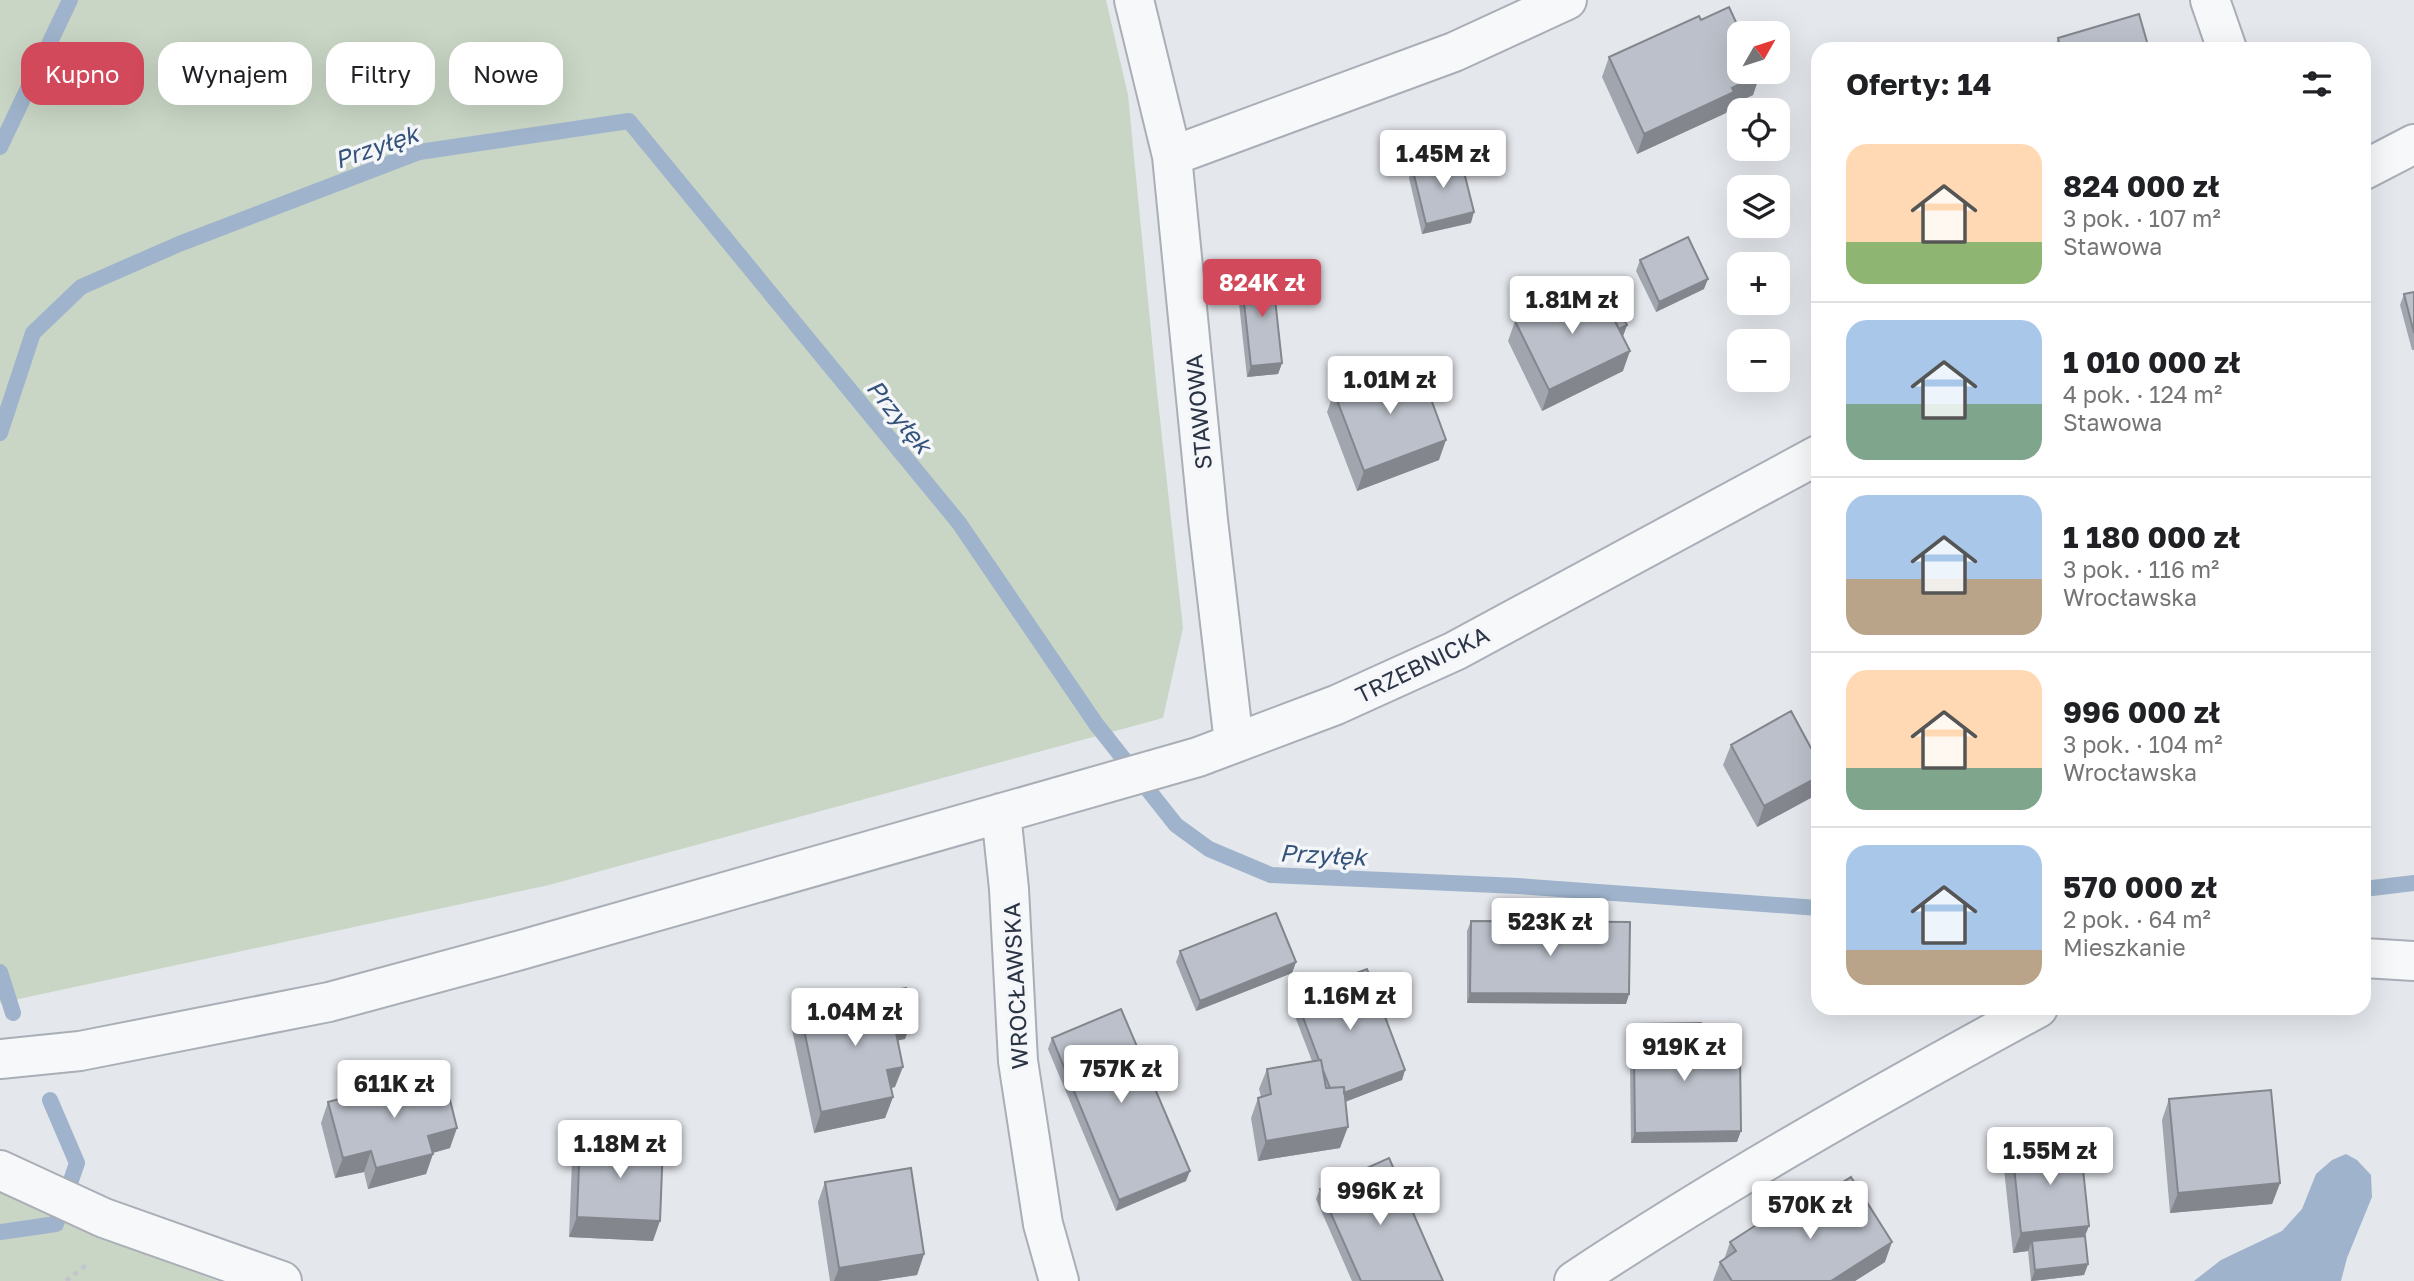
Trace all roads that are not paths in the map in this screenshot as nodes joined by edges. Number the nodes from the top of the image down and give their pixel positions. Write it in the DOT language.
graph roads {
  1 [pos="1133,0"];
  2 [pos="1567,0"];
  3 [pos="2210,0"];
  4 [pos="2225,42"];
  5 [pos="2414,144"];
  6 [pos="1172,156"];
  7 [pos="2371,166"];
  8 [pos="1811,459"];
  9 [pos="1234,744"];
  10 [pos="1001,813"];
  11 [pos="2371,958"];
  12 [pos="2414,961"];
  13 [pos="2025,1015"];
  14 [pos="0,1059"];
  15 [pos="0,1170"];
  16 [pos="282,1281"];
  17 [pos="1059,1281"];
  18 [pos="1574,1281"];
  1 -- 6 [label="street, STAWOWA"];
  2 -- 6 [label="street"];
  3 -- 4 [label="street"];
  5 -- 7 [label="street"];
  6 -- 9 [label="street, STAWOWA"];
  8 -- 9 [label="street, TRZEBNICKA"];
  9 -- 10 [label="street, TRZEBNICKA"];
  10 -- 14 [label="street, TRZEBNICKA"];
  10 -- 17 [label="street, WROCŁAWSKA"];
  11 -- 12 [label="street"];
  13 -- 18 [label="street"];
  15 -- 16 [label="street"];
}
